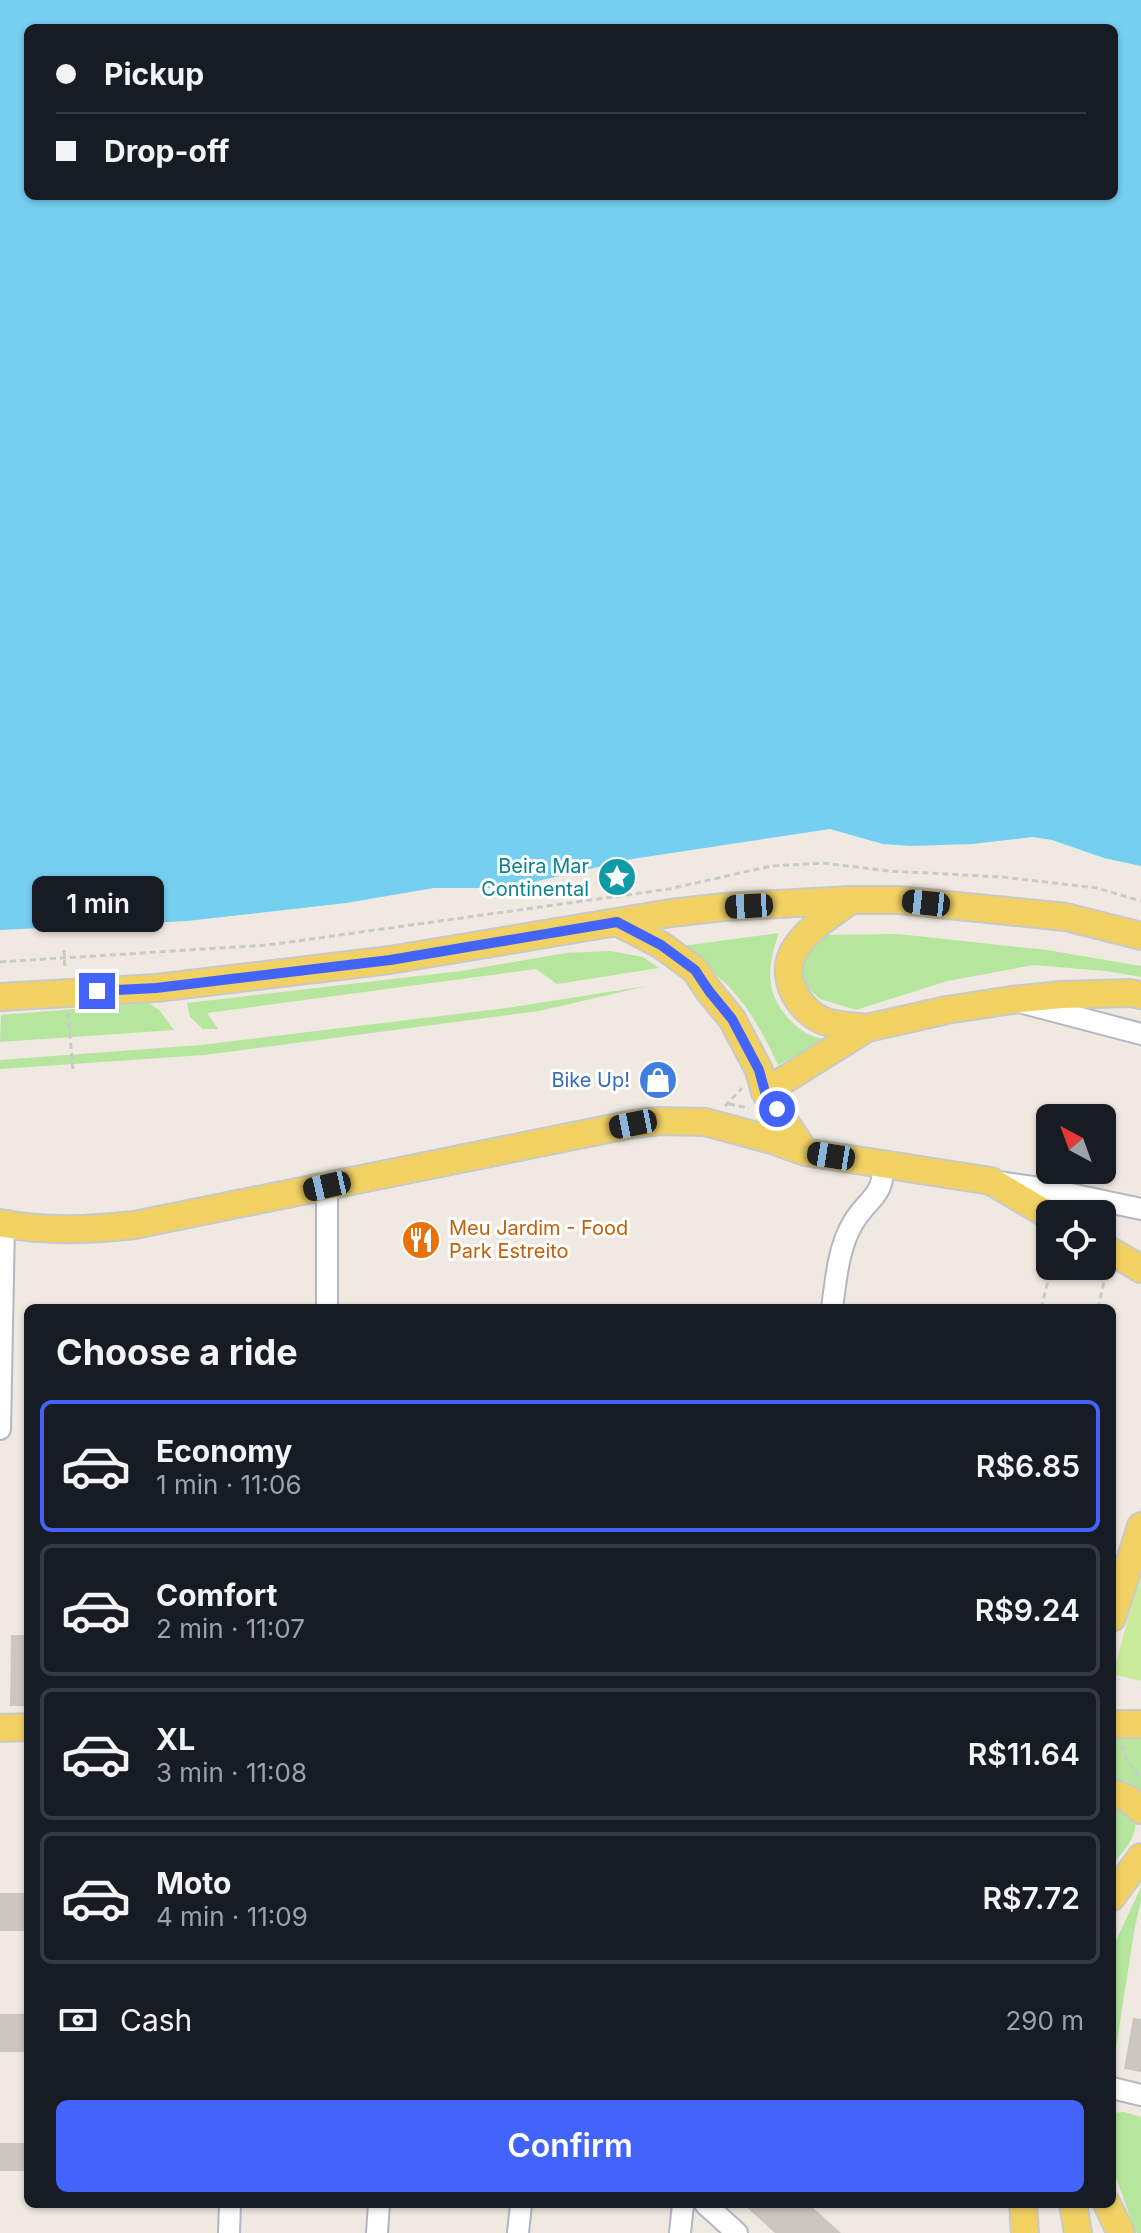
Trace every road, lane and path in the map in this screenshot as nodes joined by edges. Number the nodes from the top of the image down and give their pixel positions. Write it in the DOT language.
graph roads {
  1 [pos="851,900"];
  2 [pos="617,922"];
  3 [pos="1141,936"];
  4 [pos="1141,995"];
  5 [pos="0,997"];
  6 [pos="1011,1000"];
  7 [pos="867,1028"];
  8 [pos="1141,1034"];
  9 [pos="765,1092"];
  10 [pos="805,1152"];
  11 [pos="881,1165"];
  12 [pos="991,1181"];
  13 [pos="327,1186"];
  14 [pos="1036,1208"];
  15 [pos="1141,1209"];
  16 [pos="2,1223"];
  17 [pos="1116,1254"];
  18 [pos="1141,1269"];
  19 [pos="1048,1280"];
  20 [pos="1102,1280"];
  21 [pos="327,1304"];
  22 [pos="833,1304"];
  23 [pos="1042,1304"];
  24 [pos="1099,1304"];
  25 [pos="0,1429"];
  26 [pos="1141,1526"];
  27 [pos="1116,1605"];
  28 [pos="1125,1720"];
  29 [pos="24,1727"];
  30 [pos="0,1728"];
  31 [pos="1141,1780"];
  32 [pos="1116,1794"];
  33 [pos="1141,1810"];
  34 [pos="1141,1857"];
  35 [pos="1116,1891"];
  36 [pos="1116,2089"];
  37 [pos="1141,2095"];
  38 [pos="230,2208"];
  39 [pos="379,2208"];
  40 [pos="521,2208"];
  41 [pos="683,2208"];
  42 [pos="709,2208"];
  43 [pos="1023,2208"];
  44 [pos="1074,2208"];
  45 [pos="1109,2208"];
  46 [pos="229,2233"];
  47 [pos="377,2233"];
  48 [pos="518,2233"];
  49 [pos="680,2233"];
  50 [pos="737,2233"];
  51 [pos="1025,2233"];
  52 [pos="1078,2233"];
  53 [pos="1121,2233"];
  1 -- 2 [label="main road"];
  1 -- 3 [label="main road"];
  1 -- 7 [label="main road"];
  2 -- 5 [label="main road"];
  2 -- 9 [label="main road"];
  4 -- 6 [label="main road"];
  6 -- 7 [label="main road"];
  6 -- 8 [label="street"];
  7 -- 9 [label="main road"];
  9 -- 10 [label="main road"];
  10 -- 11 [label="main road"];
  10 -- 13 [label="main road"];
  11 -- 12 [label="main road"];
  11 -- 22 [label="street"];
  12 -- 14 [label="main road"];
  12 -- 15 [label="street"];
  13 -- 16 [label="main road"];
  13 -- 21 [label="street"];
  16 -- 25 [label="street"];
  17 -- 18 [label="main road"];
  19 -- 23 [label="path"];
  20 -- 24 [label="path"];
  26 -- 27 [label="main road"];
  28 -- 31 [label="path"];
  29 -- 30 [label="main road"];
  32 -- 33 [label="main road"];
  34 -- 35 [label="main road"];
  36 -- 37 [label="street"];
  38 -- 46 [label="street"];
  39 -- 47 [label="street"];
  40 -- 48 [label="street"];
  41 -- 49 [label="street"];
  42 -- 50 [label="street"];
  43 -- 51 [label="main road"];
  44 -- 52 [label="main road"];
  45 -- 53 [label="main road"];
}
